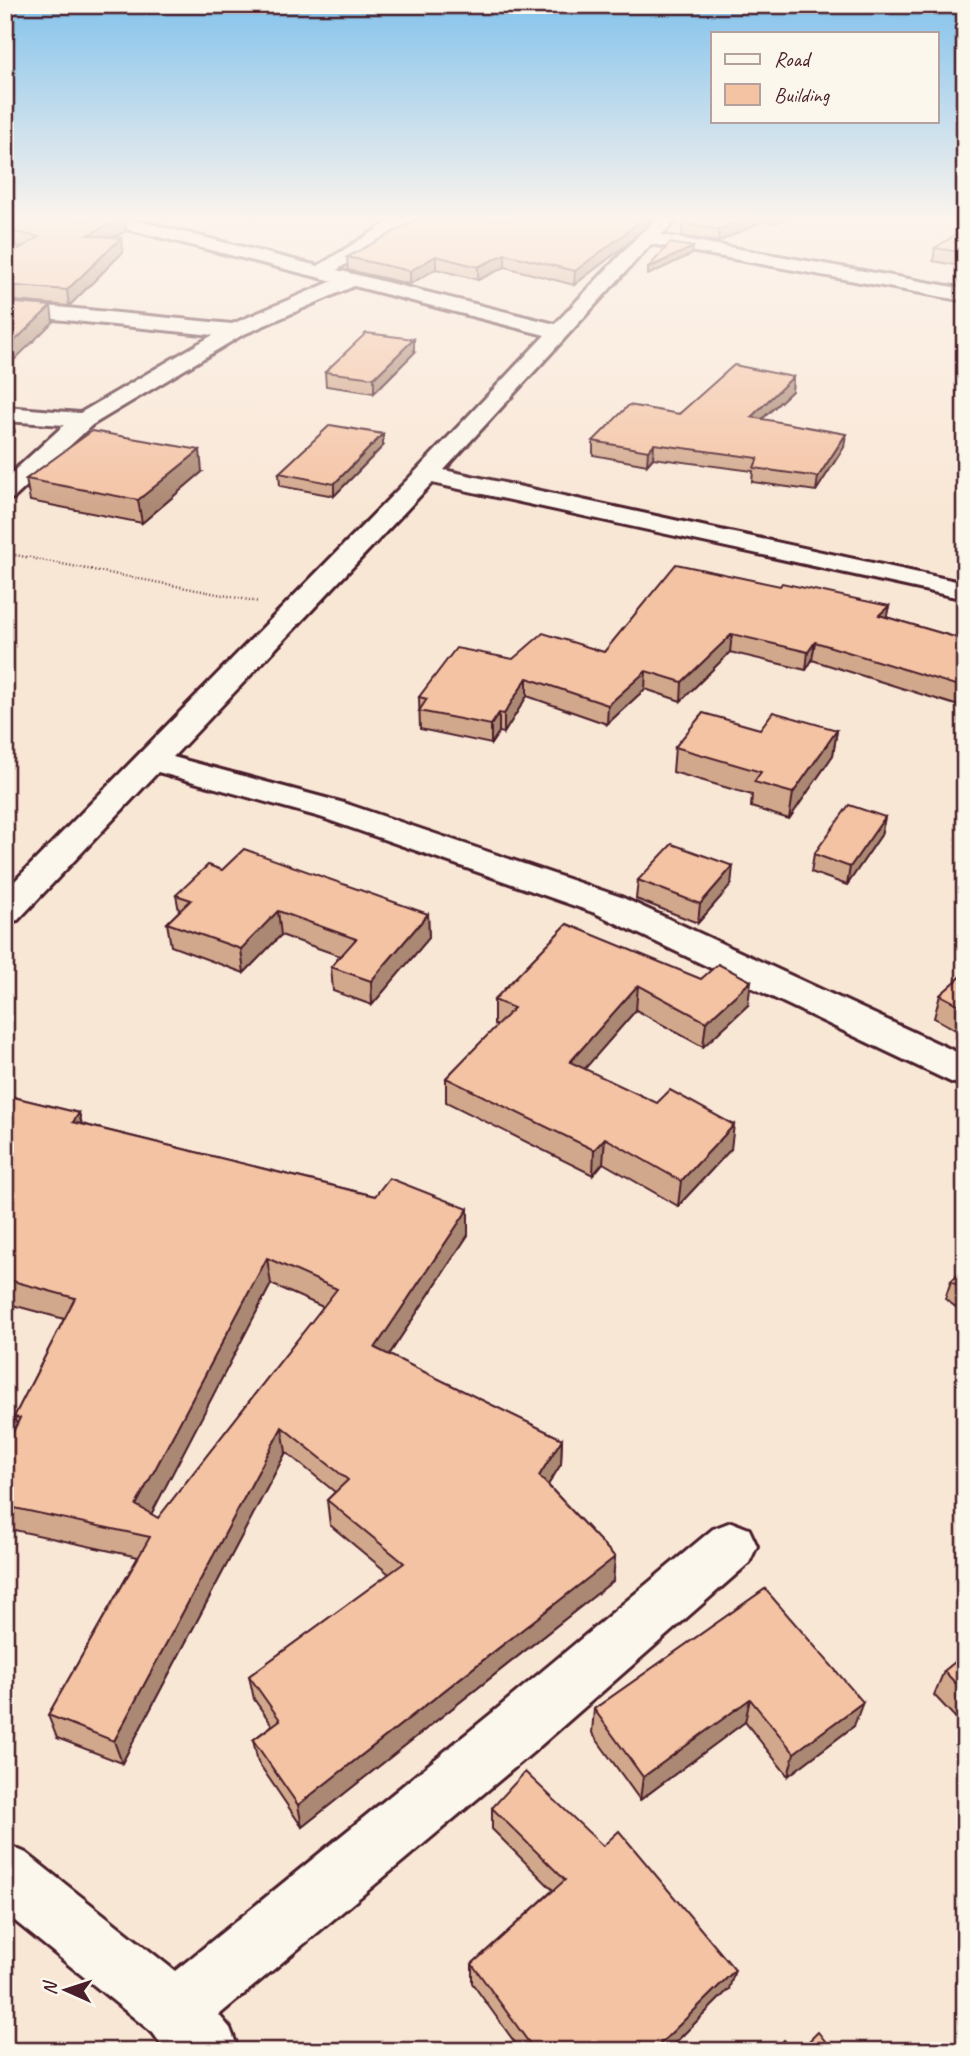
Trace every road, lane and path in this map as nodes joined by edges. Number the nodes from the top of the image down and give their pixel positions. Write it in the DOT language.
graph roads {
  1 [pos="64,314"];
  2 [pos="274,314"];
  3 [pos="488,314"];
  4 [pos="577,314"];
  5 [pos="235,331"];
  6 [pos="560,332"];
  7 [pos="5,414"];
  8 [pos="84,420"];
  9 [pos="427,474"];
  10 [pos="5,493"];
  11 [pos="5,553"];
  12 [pos="965,591"];
  13 [pos="296,610"];
  14 [pos="149,760"];
  15 [pos="5,912"];
  16 [pos="965,1072"];
  17 [pos="731,1546"];
  18 [pos="5,1874"];
  19 [pos="191,2031"];
  1 -- 5 [label="street"];
  2 -- 5 [label="street"];
  3 -- 6 [label="street"];
  4 -- 6 [label="street"];
  5 -- 8 [label="street"];
  6 -- 9 [label="street"];
  7 -- 8 [label="street"];
  8 -- 10 [label="street"];
  9 -- 12 [label="street"];
  9 -- 13 [label="street"];
  11 -- 13 [label="path"];
  13 -- 14 [label="street"];
  14 -- 15 [label="street"];
  14 -- 16 [label="street"];
  17 -- 19 [label="street"];
  18 -- 19 [label="street"];
}
